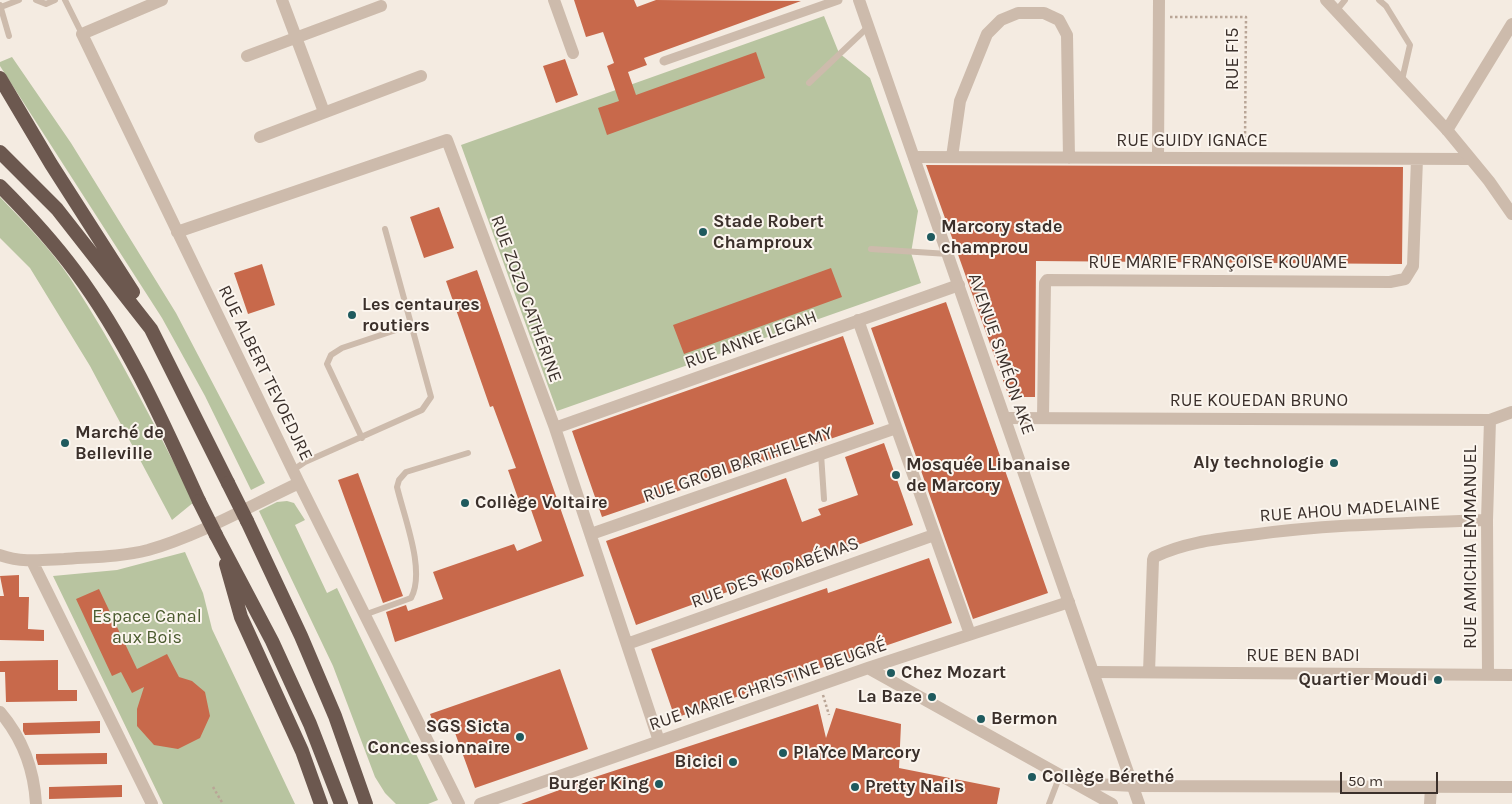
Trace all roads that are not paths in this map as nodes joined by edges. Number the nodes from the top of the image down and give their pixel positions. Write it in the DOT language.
graph roads {
  1 [pos="19,0"];
  2 [pos="36,0"];
  3 [pos="55,0"];
  4 [pos="65,0"];
  5 [pos="162,0"];
  6 [pos="282,0"];
  7 [pos="554,0"];
  8 [pos="838,0"];
  9 [pos="859,0"];
  10 [pos="1159,0"];
  11 [pos="1326,0"];
  12 [pos="1345,0"];
  13 [pos="1378,0"];
  14 [pos="0,6"];
  15 [pos="381,6"];
  16 [pos="1336,11"];
  17 [pos="1512,24"];
  18 [pos="869,27"];
  19 [pos="82,34"];
  20 [pos="10,36"];
  21 [pos="295,37"];
  22 [pos="1508,42"];
  23 [pos="573,53"];
  24 [pos="246,56"];
  25 [pos="664,60"];
  26 [pos="421,76"];
  27 [pos="0,78"];
  28 [pos="1402,80"];
  29 [pos="809,83"];
  30 [pos="324,112"];
  31 [pos="1447,130"];
  32 [pos="260,137"];
  33 [pos="0,152"];
  34 [pos="914,157"];
  35 [pos="952,157"];
  36 [pos="1069,158"];
  37 [pos="1158,158"];
  38 [pos="1417,159"];
  39 [pos="1470,159"];
  40 [pos="0,186"];
  41 [pos="1512,214"];
  42 [pos="384,228"];
  43 [pos="177,232"];
  44 [pos="871,249"];
  45 [pos="948,254"];
  46 [pos="959,285"];
  47 [pos="858,320"];
  48 [pos="411,325"];
  49 [pos="151,329"];
  50 [pos="1512,412"];
  51 [pos="1043,417"];
  52 [pos="1005,418"];
  53 [pos="1490,420"];
  54 [pos="555,428"];
  55 [pos="896,428"];
  56 [pos="362,438"];
  57 [pos="468,453"];
  58 [pos="821,454"];
  59 [pos="293,470"];
  60 [pos="299,483"];
  61 [pos="824,500"];
  62 [pos="1487,520"];
  63 [pos="591,534"];
  64 [pos="216,535"];
  65 [pos="934,535"];
  66 [pos="0,555"];
  67 [pos="32,561"];
  68 [pos="1068,602"];
  69 [pos="364,615"];
  70 [pos="970,634"];
  71 [pos="628,644"];
  72 [pos="868,668"];
  73 [pos="1094,672"];
  74 [pos="1149,672"];
  75 [pos="1488,675"];
  76 [pos="1512,675"];
  77 [pos="0,712"];
  78 [pos="659,741"];
  79 [pos="1060,775"];
  80 [pos="1075,783"];
  81 [pos="1134,786"];
  82 [pos="1432,787"];
  83 [pos="1512,787"];
  84 [pos="36,804"];
  85 [pos="152,804"];
  86 [pos="321,804"];
  87 [pos="341,804"];
  88 [pos="366,804"];
  89 [pos="459,804"];
  90 [pos="480,804"];
  91 [pos="1048,804"];
  92 [pos="1112,804"];
  93 [pos="1139,804"];
  94 [pos="1430,804"];
  1 -- 14 [label="lane"];
  2 -- 3 [label="lane"];
  4 -- 19 [label="lane"];
  5 -- 19 [label="street"];
  6 -- 21 [label="street"];
  7 -- 23 [label="street"];
  8 -- 25 [label="street"];
  9 -- 18 [label="street, AVENUE SIMÉON AKE"];
  10 -- 37 [label="street"];
  11 -- 16 [label="street"];
  12 -- 16 [label="lane"];
  13 -- 28 [label="lane"];
  14 -- 20 [label="lane"];
  15 -- 21 [label="street"];
  16 -- 28 [label="street"];
  17 -- 22 [label="street"];
  18 -- 29 [label="lane"];
  18 -- 34 [label="street, AVENUE SIMÉON AKE"];
  19 -- 43 [label="street, RUE ALBERT TEVOEDJRE"];
  21 -- 24 [label="street"];
  21 -- 30 [label="street"];
  22 -- 31 [label="street"];
  26 -- 30 [label="street"];
  27 -- 49 [label="highway"];
  28 -- 31 [label="street"];
  30 -- 32 [label="street"];
  31 -- 39 [label="street"];
  33 -- 49 [label="highway"];
  34 -- 35 [label="street, RUE GUIDY IGNACE"];
  34 -- 45 [label="street, AVENUE SIMÉON AKE"];
  35 -- 36 [label="street, RUE GUIDY IGNACE"];
  35 -- 36 [label="street"];
  36 -- 37 [label="street, RUE GUIDY IGNACE"];
  37 -- 38 [label="street, RUE GUIDY IGNACE"];
  38 -- 39 [label="street, RUE GUIDY IGNACE"];
  38 -- 51 [label="street, RUE MARIE FRANÇOISE KOUAME"];
  39 -- 41 [label="street"];
  40 -- 64 [label="highway, bridge"];
  42 -- 48 [label="lane"];
  43 -- 54 [label="street, RUE ZOZO CATHÉRINE"];
  43 -- 59 [label="street, RUE ALBERT TEVOEDJRE"];
  44 -- 45 [label="lane"];
  45 -- 46 [label="street, AVENUE SIMÉON AKE"];
  46 -- 47 [label="street, RUE ANNE LEGAH"];
  46 -- 52 [label="street, AVENUE SIMÉON AKE"];
  47 -- 54 [label="street, RUE ANNE LEGAH"];
  47 -- 55 [label="street"];
  48 -- 56 [label="lane"];
  48 -- 56 [label="lane"];
  49 -- 88 [label="highway, bridge"];
  50 -- 53 [label="street, RUE KOUEDAN BRUNO"];
  51 -- 52 [label="street, RUE KOUEDAN BRUNO"];
  51 -- 53 [label="street, RUE KOUEDAN BRUNO"];
  52 -- 68 [label="street, AVENUE SIMÉON AKE"];
  53 -- 62 [label="street, RUE AMICHIA EMMANUEL"];
  54 -- 63 [label="street, RUE ZOZO CATHÉRINE"];
  55 -- 58 [label="street, RUE GROBI BARTHELEMY"];
  55 -- 65 [label="street"];
  56 -- 59 [label="lane"];
  57 -- 69 [label="lane"];
  58 -- 61 [label="lane"];
  58 -- 63 [label="street, RUE GROBI BARTHELEMY"];
  59 -- 60 [label="street, RUE ALBERT TEVOEDJRE"];
  60 -- 67 [label="street"];
  60 -- 69 [label="street, RUE ALBERT TEVOEDJRE"];
  62 -- 74 [label="street, RUE AHOU MADELAINE"];
  62 -- 75 [label="street, RUE AMICHIA EMMANUEL"];
  63 -- 71 [label="street, RUE ZOZO CATHÉRINE"];
  64 -- 86 [label="highway"];
  64 -- 87 [label="highway"];
  65 -- 70 [label="street"];
  65 -- 71 [label="street, RUE DES KODABÉMAS"];
  66 -- 67 [label="street"];
  67 -- 85 [label="street"];
  68 -- 70 [label="street, RUE MARIE CHRISTINE BEUGRÉ"];
  68 -- 73 [label="street, AVENUE SIMÉON AKE"];
  69 -- 89 [label="street, RUE ALBERT TEVOEDJRE"];
  70 -- 72 [label="street, RUE MARIE CHRISTINE BEUGRÉ"];
  71 -- 78 [label="street, RUE ZOZO CATHÉRINE"];
  72 -- 78 [label="street, RUE MARIE CHRISTINE BEUGRÉ"];
  72 -- 79 [label="street"];
  73 -- 74 [label="street, RUE BEN BADI"];
  73 -- 81 [label="street, AVENUE SIMÉON AKE"];
  74 -- 75 [label="street, RUE BEN BADI"];
  75 -- 76 [label="street, RUE BEN BADI"];
  77 -- 84 [label="street"];
  78 -- 90 [label="street, RUE MARIE CHRISTINE BEUGRÉ"];
  79 -- 80 [label="street"];
  79 -- 91 [label="lane"];
  80 -- 81 [label="street"];
  80 -- 92 [label="street"];
  81 -- 82 [label="street"];
  81 -- 93 [label="street, AVENUE SIMÉON AKE"];
  82 -- 83 [label="street"];
  82 -- 94 [label="street"];
}
